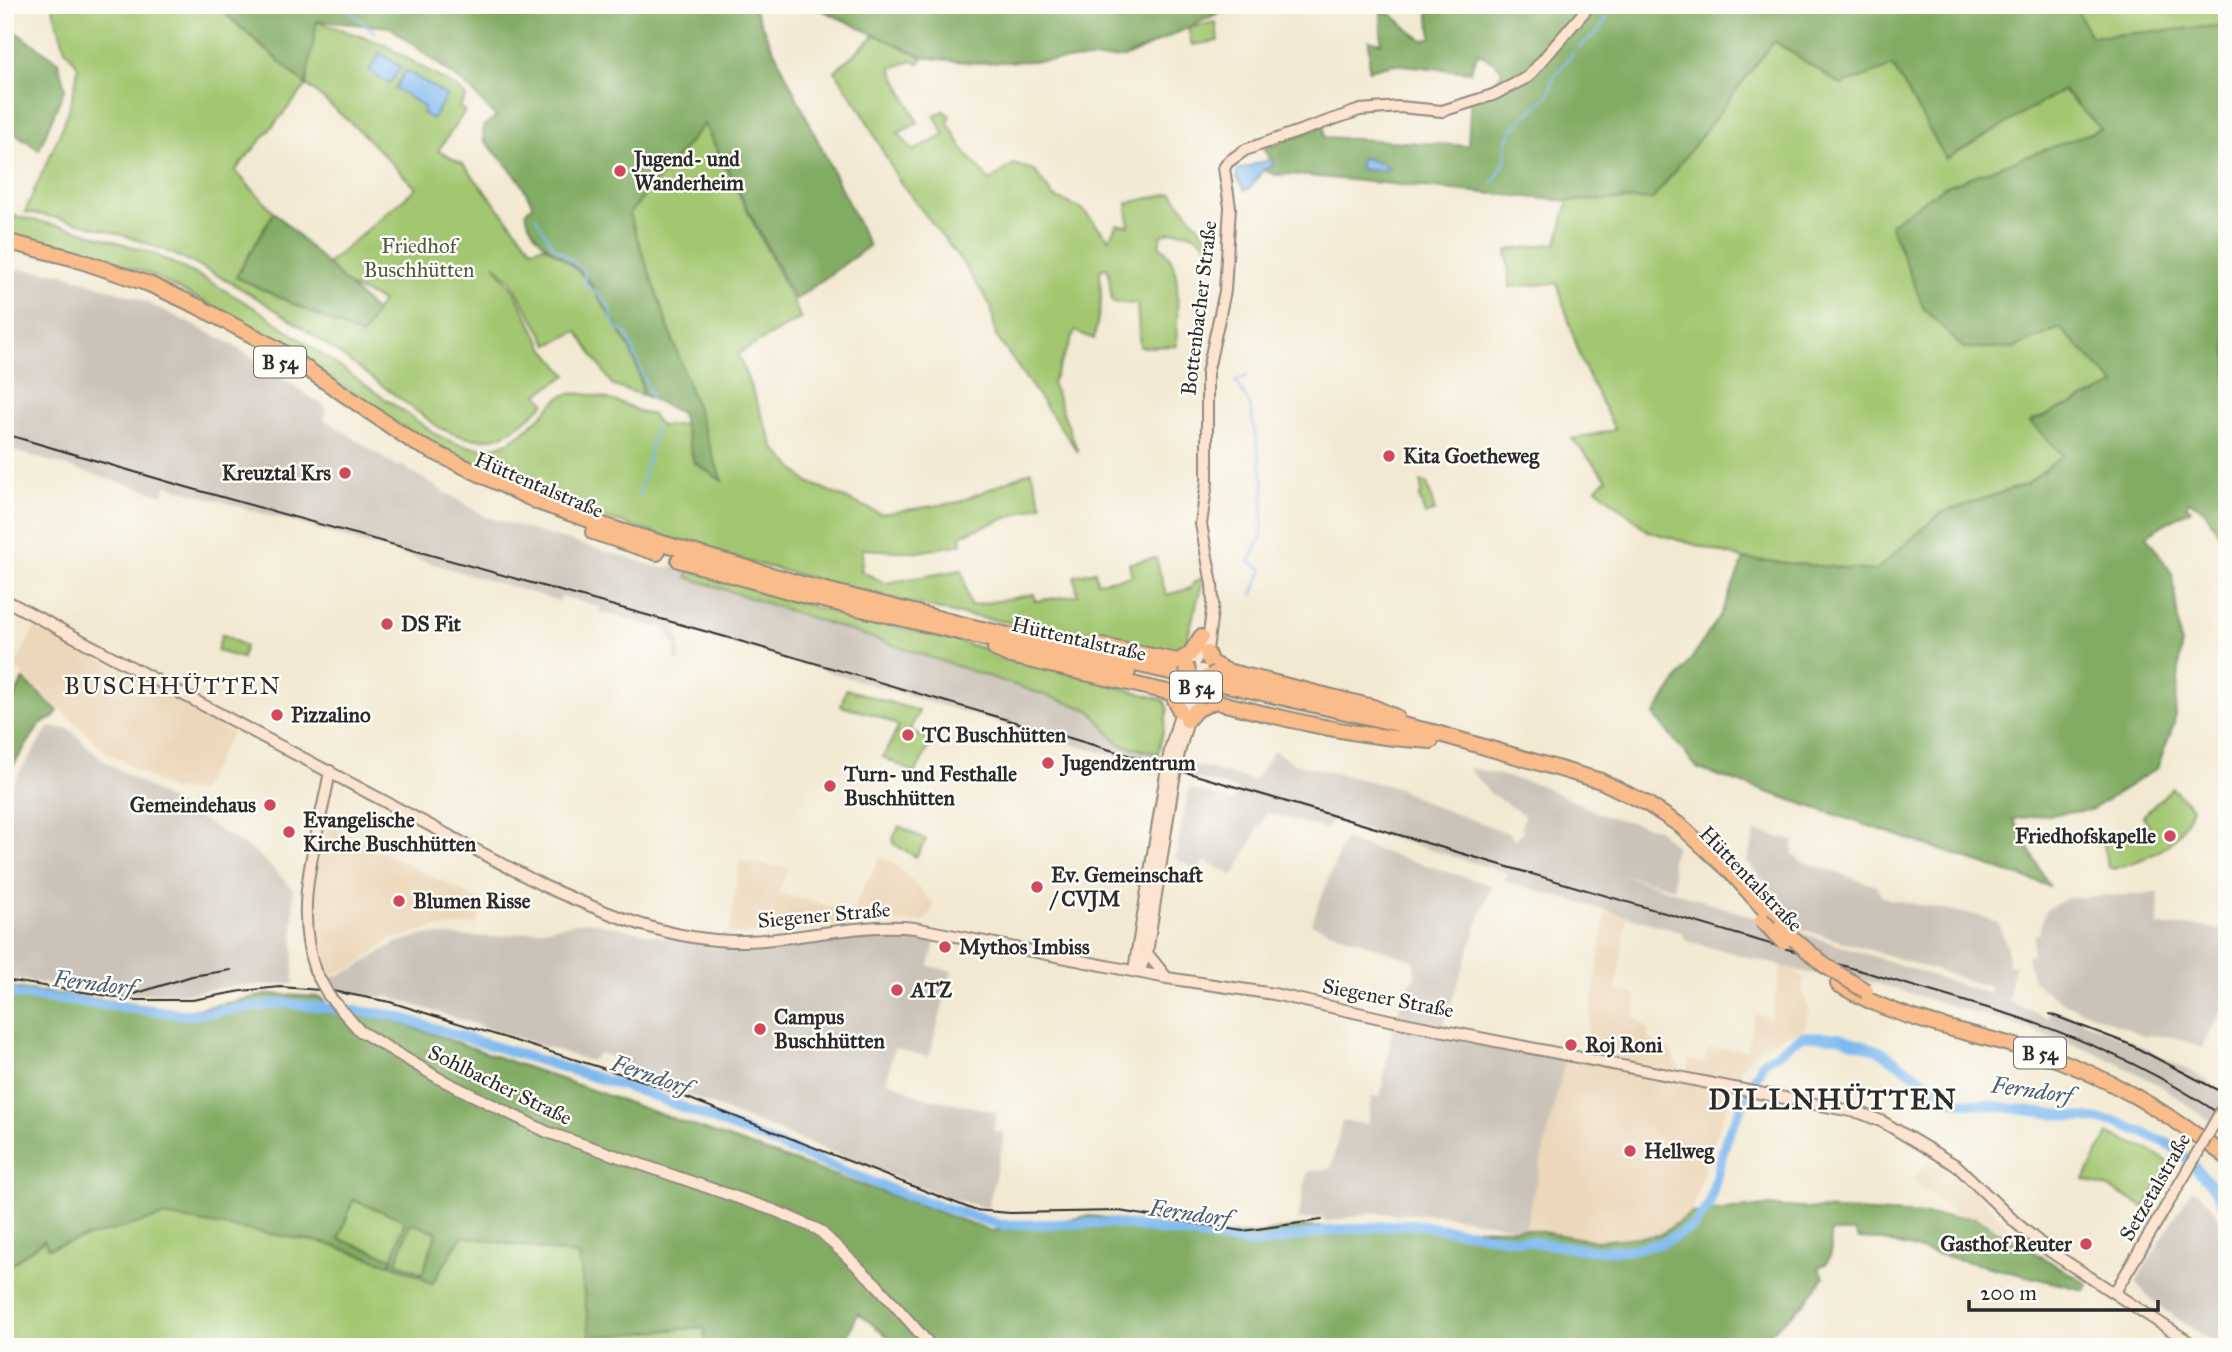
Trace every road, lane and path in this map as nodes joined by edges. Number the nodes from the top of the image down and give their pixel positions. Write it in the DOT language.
graph roads {
  1 [pos="1590,5"];
  2 [pos="5,241"];
  3 [pos="5,250"];
  4 [pos="539,508"];
  5 [pos="1212,584"];
  6 [pos="5,600"];
  7 [pos="966,630"];
  8 [pos="1201,637"];
  9 [pos="1195,679"];
  10 [pos="1214,699"];
  11 [pos="1183,715"];
  12 [pos="1432,736"];
  13 [pos="330,771"];
  14 [pos="1169,783"];
  15 [pos="1147,953"];
  16 [pos="1134,970"];
  17 [pos="1167,978"];
  18 [pos="2227,1101"];
  19 [pos="2227,1146"];
  20 [pos="2227,1157"];
  21 [pos="2115,1292"];
  22 [pos="932,1347"];
  23 [pos="2197,1347"];
  1 -- 5 [label="street, Bottenbacher Straße"];
  2 -- 4 [label="highway, Hüttentalstraße / B 54"];
  3 -- 4 [label="highway, Hüttentalstraße / B 54"];
  4 -- 7 [label="highway, Hüttentalstraße / B 54"];
  5 -- 8 [label="street, Bottenbacher Straße"];
  5 -- 9 [label="street, Bottenbacher Straße"];
  6 -- 13 [label="street, Siegener Straße"];
  7 -- 9 [label="highway"];
  7 -- 9 [label="highway"];
  7 -- 12 [label="highway, Hüttentalstraße / B 54"];
  8 -- 9 [label="highway"];
  9 -- 10 [label="highway, bridge"];
  9 -- 11 [label="highway"];
  9 -- 11 [label="street, Bottenbacher Straße"];
  9 -- 12 [label="highway"];
  10 -- 11 [label="highway"];
  10 -- 12 [label="highway"];
  11 -- 14 [label="street, Bottenbacher Straße, bridge"];
  12 -- 19 [label="highway, Hüttentalstraße / B 54, bridge"];
  12 -- 20 [label="highway, Hüttentalstraße / B 54, bridge"];
  13 -- 16 [label="street, Siegener Straße"];
  13 -- 22 [label="street, Sohlbacher Straße, bridge"];
  14 -- 15 [label="street, Bottenbacher Straße"];
  14 -- 16 [label="street, Bottenbacher Straße"];
  15 -- 16 [label="street, Bottenbacher Straße"];
  15 -- 17 [label="street"];
  16 -- 17 [label="street, Siegener Straße"];
  17 -- 21 [label="street, Siegener Straße"];
  18 -- 21 [label="street, Setzetalstraße, bridge"];
  21 -- 23 [label="street, Siegener Straße"];
}
